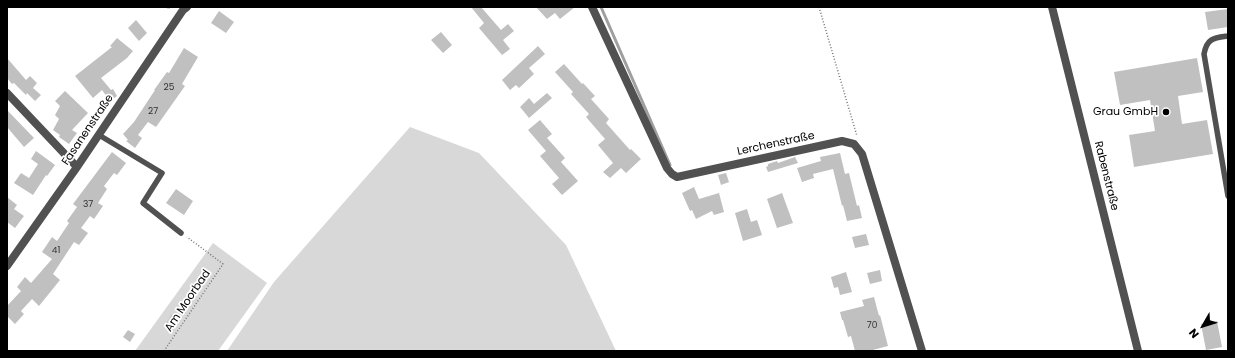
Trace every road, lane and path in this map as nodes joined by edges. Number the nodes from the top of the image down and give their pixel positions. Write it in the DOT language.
graph roads {
  1 [pos="187,7"];
  2 [pos="592,7"];
  3 [pos="819,7"];
  4 [pos="1052,7"];
  5 [pos="1228,36"];
  6 [pos="7,93"];
  7 [pos="99,134"];
  8 [pos="858,140"];
  9 [pos="77,167"];
  10 [pos="1228,196"];
  11 [pos="181,233"];
  12 [pos="7,266"];
  13 [pos="164,351"];
  14 [pos="922,351"];
  15 [pos="1138,351"];
  1 -- 7 [label="street, Fasanenstraße"];
  2 -- 14 [label="street, Lerchenstraße"];
  3 -- 8 [label="path"];
  4 -- 15 [label="street, Rabenstraße"];
  5 -- 10 [label="lane"];
  6 -- 9 [label="street"];
  7 -- 9 [label="street, Fasanenstraße"];
  7 -- 11 [label="lane"];
  9 -- 12 [label="street, Fasanenstraße"];
  11 -- 13 [label="path, Am Moorbad"];
}
